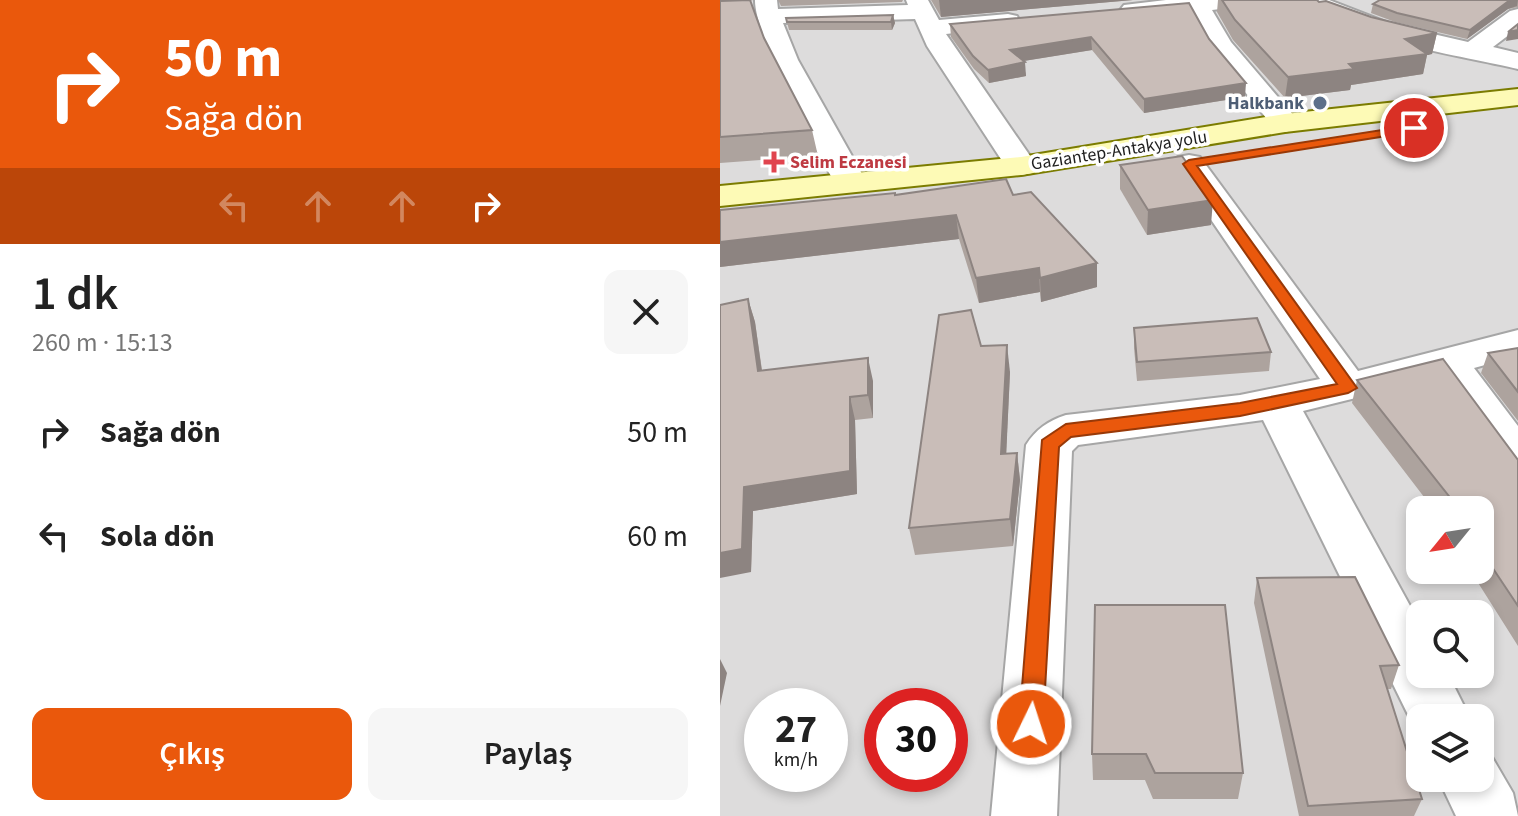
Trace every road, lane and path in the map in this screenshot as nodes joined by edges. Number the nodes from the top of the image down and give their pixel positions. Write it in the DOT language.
graph roads {
  1 [pos="1245,0"];
  2 [pos="1311,0"];
  3 [pos="1197,4"];
  4 [pos="767,9"];
  5 [pos="735,12"];
  6 [pos="1103,12"];
  7 [pos="923,13"];
  8 [pos="1518,16"];
  9 [pos="1025,19"];
  10 [pos="1475,49"];
  11 [pos="1518,61"];
  12 [pos="1518,97"];
  13 [pos="1518,117"];
  14 [pos="1285,123"];
  15 [pos="1189,164"];
  16 [pos="1021,166"];
  17 [pos="850,181"];
  18 [pos="720,196"];
  19 [pos="720,214"];
  20 [pos="1518,343"];
  21 [pos="1447,362"];
  22 [pos="1348,388"];
  23 [pos="1276,402"];
  24 [pos="1518,459"];
  25 [pos="1433,704"];
  26 [pos="1477,792"];
  27 [pos="1024,816"];
  28 [pos="1490,816"];
  1 -- 3 [label="street"];
  2 -- 10 [label="street"];
  3 -- 6 [label="street"];
  3 -- 14 [label="street"];
  4 -- 5 [label="street"];
  4 -- 7 [label="street"];
  4 -- 17 [label="street"];
  7 -- 9 [label="street"];
  7 -- 16 [label="street"];
  8 -- 10 [label="street"];
  10 -- 11 [label="street"];
  12 -- 14 [label="main road, Gaziantep-Antakya yolu"];
  13 -- 15 [label="main road, Gaziantep-Antakya yolu"];
  14 -- 16 [label="main road, Gaziantep-Antakya yolu"];
  15 -- 19 [label="main road, Gaziantep-Antakya yolu"];
  15 -- 22 [label="street"];
  16 -- 17 [label="main road, Gaziantep-Antakya yolu"];
  17 -- 18 [label="main road, Gaziantep-Antakya yolu"];
  20 -- 21 [label="street"];
  21 -- 22 [label="street"];
  21 -- 24 [label="street"];
  22 -- 23 [label="street"];
  23 -- 25 [label="street"];
  23 -- 27 [label="street"];
  26 -- 28 [label="street"];
}
